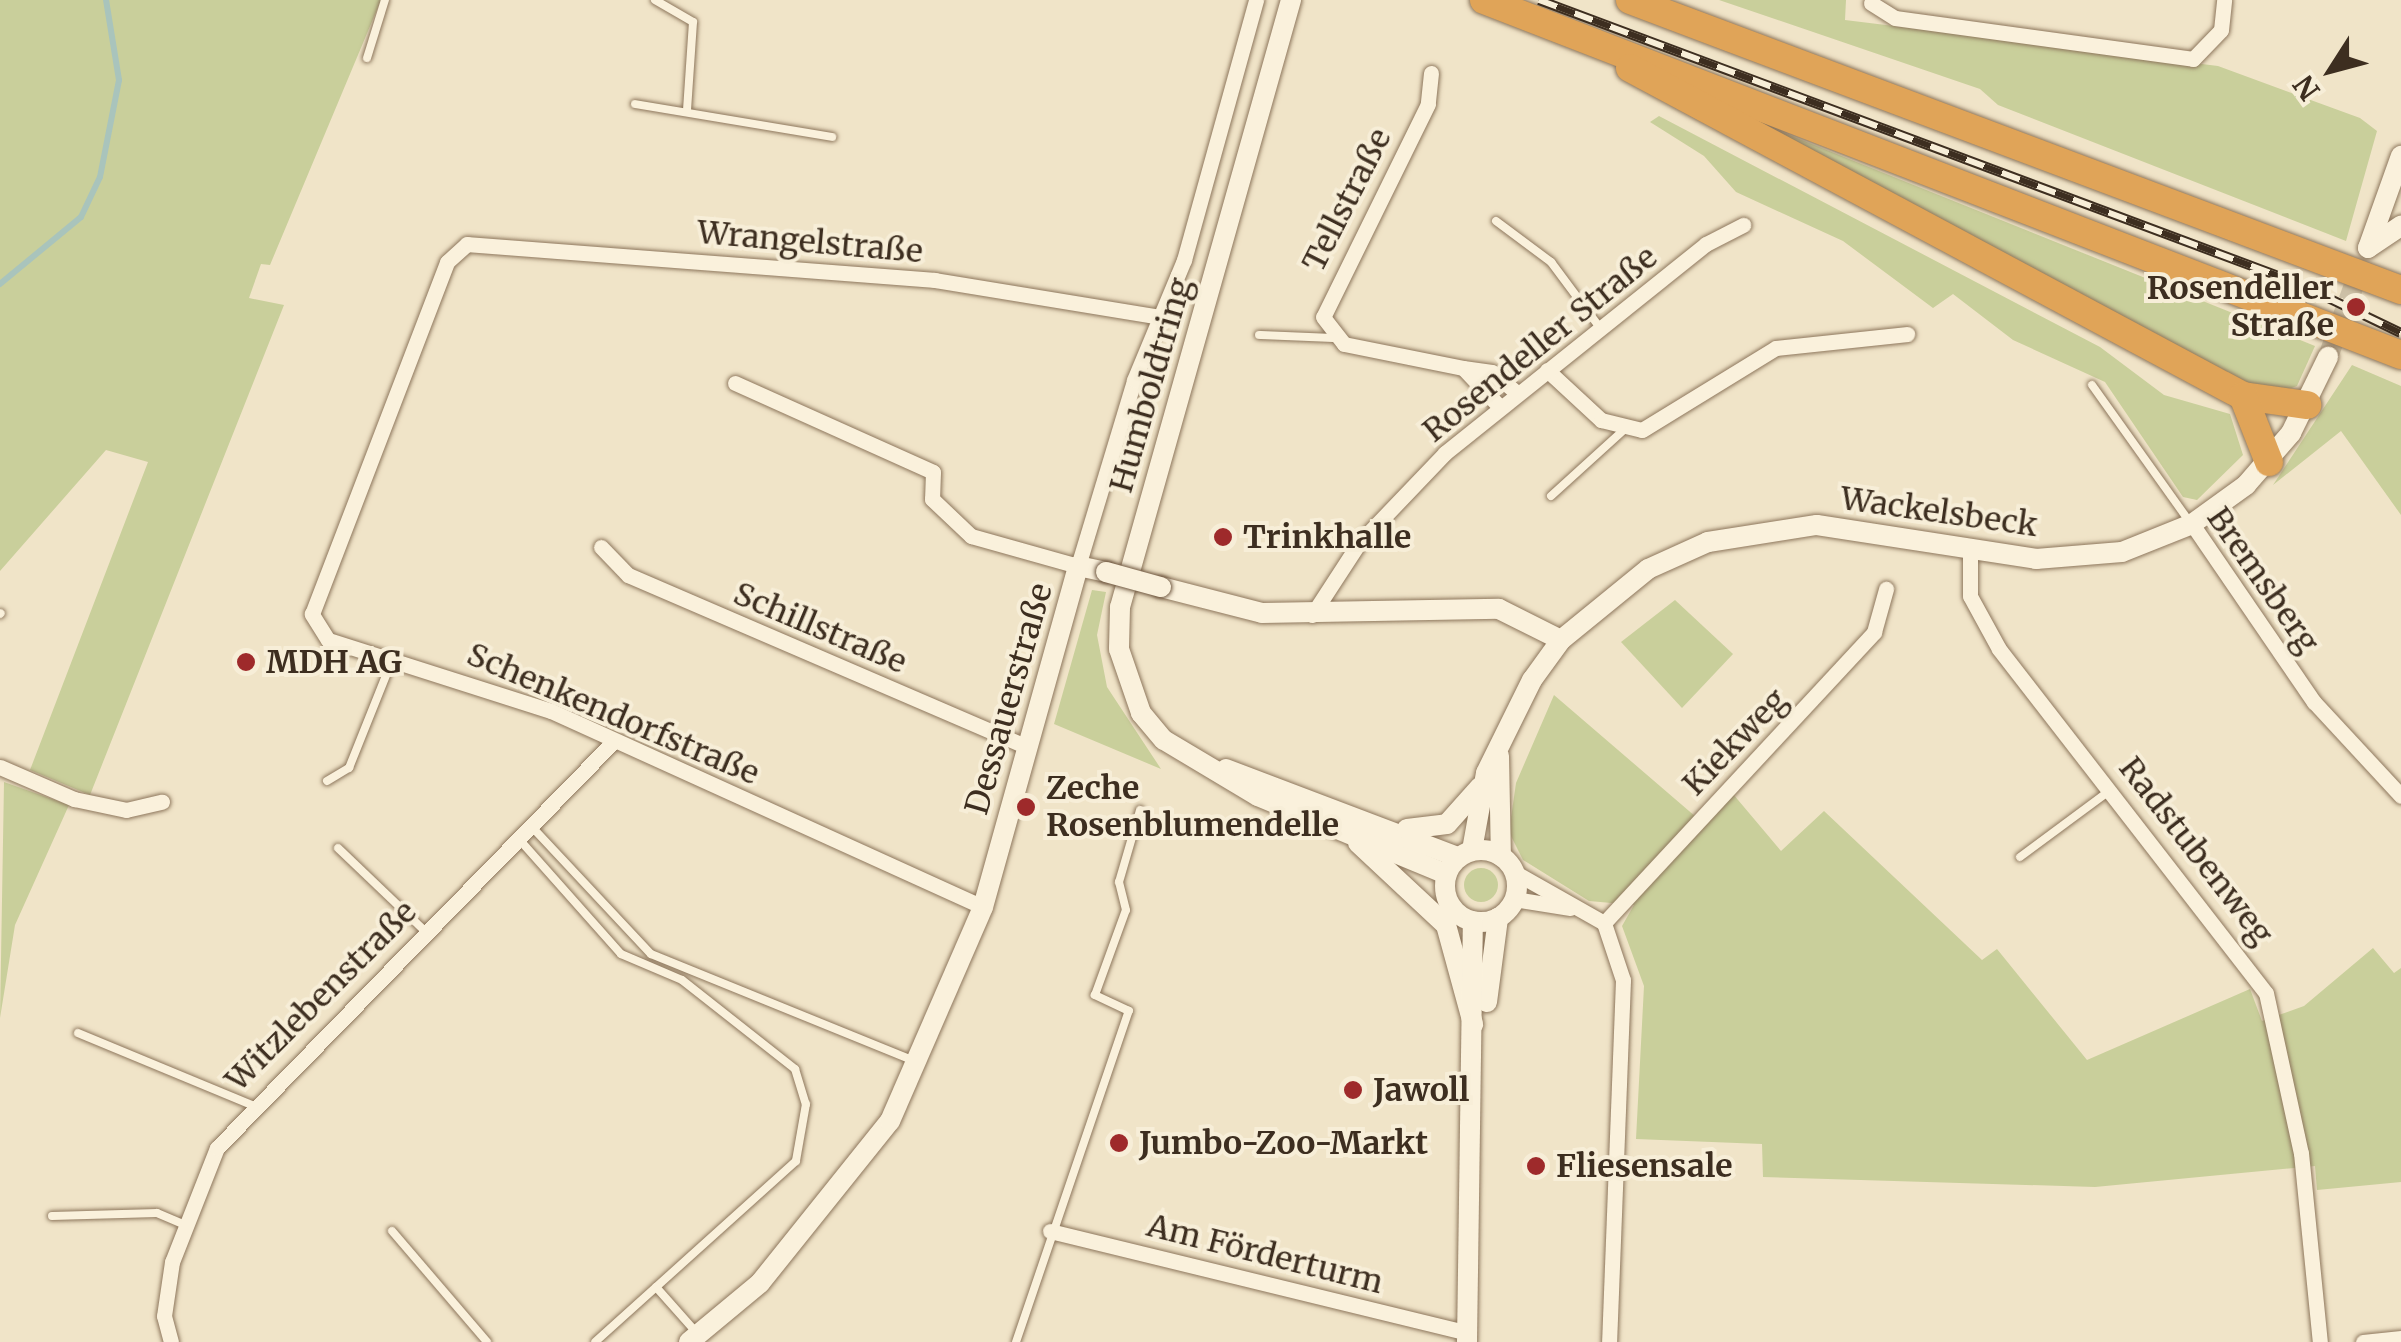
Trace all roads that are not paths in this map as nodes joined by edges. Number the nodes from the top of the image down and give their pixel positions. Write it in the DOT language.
graph roads {
  1 [pos="385,0"];
  2 [pos="654,0"];
  3 [pos="1256,0"];
  4 [pos="1291,0"];
  5 [pos="1484,0"];
  6 [pos="1630,0"];
  7 [pos="2224,0"];
  8 [pos="1871,3"];
  9 [pos="1596,44"];
  10 [pos="367,58"];
  11 [pos="1431,73"];
  12 [pos="634,104"];
  13 [pos="687,110"];
  14 [pos="832,137"];
  15 [pos="2401,156"];
  16 [pos="2397,179"];
  17 [pos="1496,221"];
  18 [pos="1743,225"];
  19 [pos="2401,226"];
  20 [pos="455,252"];
  21 [pos="2401,290"];
  22 [pos="1160,317"];
  23 [pos="1601,329"];
  24 [pos="1907,334"];
  25 [pos="1259,335"];
  26 [pos="1335,338"];
  27 [pos="2401,354"];
  28 [pos="2328,357"];
  29 [pos="1463,368"];
  30 [pos="1547,370"];
  31 [pos="735,383"];
  32 [pos="2092,385"];
  33 [pos="1516,392"];
  34 [pos="2243,396"];
  35 [pos="1498,405"];
  36 [pos="2307,406"];
  37 [pos="1624,429"];
  38 [pos="2268,462"];
  39 [pos="1551,496"];
  40 [pos="2192,524"];
  41 [pos="601,547"];
  42 [pos="1970,548"];
  43 [pos="1078,566"];
  44 [pos="1886,588"];
  45 [pos="1312,615"];
  46 [pos="1561,640"];
  47 [pos="393,658"];
  48 [pos="612,742"];
  49 [pos="1027,747"];
  50 [pos="1499,754"];
  51 [pos="1200,762"];
  52 [pos="0,768"];
  53 [pos="328,781"];
  54 [pos="1482,786"];
  55 [pos="2111,789"];
  56 [pos="2401,796"];
  57 [pos="162,802"];
  58 [pos="1140,810"];
  59 [pos="530,826"];
  60 [pos="1398,828"];
  61 [pos="1340,831"];
  62 [pos="518,838"];
  63 [pos="338,848"];
  64 [pos="2020,858"];
  65 [pos="1459,861"];
  66 [pos="1508,864"];
  67 [pos="1514,899"];
  68 [pos="983,907"];
  69 [pos="1576,909"];
  70 [pos="1498,918"];
  71 [pos="1473,921"];
  72 [pos="1604,923"];
  73 [pos="425,931"];
  74 [pos="1476,1032"];
  75 [pos="78,1034"];
  76 [pos="919,1063"];
  77 [pos="252,1104"];
  78 [pos="52,1216"];
  79 [pos="186,1226"];
  80 [pos="392,1231"];
  81 [pos="1050,1232"];
  82 [pos="656,1287"];
  83 [pos="1467,1337"];
  84 [pos="694,1338"];
  85 [pos="2401,1338"];
  86 [pos="171,1342"];
  87 [pos="488,1342"];
  88 [pos="594,1342"];
  89 [pos="1016,1342"];
  90 [pos="1609,1342"];
  91 [pos="2320,1342"];
  92 [pos="2362,1342"];
  1 -- 10 [label="lane"];
  2 -- 13 [label="lane"];
  3 -- 22 [label="street, Dessauerstraße"];
  4 -- 51 [label="street, Humboldtring"];
  5 -- 9 [label="highway"];
  6 -- 21 [label="highway"];
  7 -- 8 [label="street"];
  9 -- 27 [label="highway"];
  9 -- 34 [label="highway"];
  11 -- 26 [label="street, Tellstraße"];
  12 -- 13 [label="lane"];
  13 -- 14 [label="lane"];
  15 -- 16 [label="street"];
  16 -- 19 [label="street"];
  17 -- 23 [label="lane"];
  18 -- 23 [label="street, Rosendeller Straße"];
  20 -- 22 [label="street, Wrangelstraße"];
  20 -- 47 [label="street, Schenkendorfstraße"];
  22 -- 43 [label="street, Dessauerstraße"];
  23 -- 30 [label="street, Rosendeller Straße"];
  24 -- 37 [label="street"];
  25 -- 26 [label="lane"];
  26 -- 29 [label="street"];
  28 -- 36 [label="street, Wackelsbeck"];
  29 -- 33 [label="street"];
  29 -- 35 [label="street"];
  30 -- 33 [label="street, Rosendeller Straße"];
  30 -- 37 [label="street"];
  31 -- 43 [label="street"];
  32 -- 40 [label="lane, Bremsberg"];
  33 -- 35 [label="street, Rosendeller Straße"];
  34 -- 36 [label="highway"];
  34 -- 38 [label="highway"];
  35 -- 45 [label="street, Rosendeller Straße"];
  36 -- 38 [label="street, Wackelsbeck"];
  37 -- 39 [label="lane"];
  38 -- 40 [label="street, Wackelsbeck"];
  40 -- 42 [label="street, Wackelsbeck"];
  40 -- 56 [label="street, Bremsberg"];
  41 -- 49 [label="street, Schillstraße"];
  42 -- 46 [label="street, Wackelsbeck"];
  42 -- 55 [label="street, Radstubenweg"];
  43 -- 45 [label="street, bridge"];
  43 -- 49 [label="street, Dessauerstraße"];
  44 -- 72 [label="street, Kiekweg"];
  45 -- 46 [label="street"];
  46 -- 50 [label="street"];
  47 -- 48 [label="street, Schenkendorfstraße"];
  47 -- 53 [label="lane"];
  48 -- 59 [label="street, Witzlebenstraße"];
  48 -- 68 [label="street, Schenkendorfstraße"];
  49 -- 68 [label="street, Dessauerstraße"];
  50 -- 54 [label="street"];
  50 -- 66 [label="street"];
  51 -- 60 [label="street, Humboldtring"];
  51 -- 61 [label="street, Humboldtring"];
  52 -- 57 [label="street"];
  54 -- 60 [label="street"];
  54 -- 65 [label="street"];
  55 -- 64 [label="lane"];
  55 -- 91 [label="street, Radstubenweg"];
  58 -- 81 [label="lane"];
  59 -- 62 [label="street, Witzlebenstraße"];
  59 -- 76 [label="lane"];
  60 -- 65 [label="street, Humboldtring"];
  61 -- 65 [label="street, Humboldtring"];
  61 -- 74 [label="street"];
  62 -- 73 [label="street, Witzlebenstraße"];
  62 -- 82 [label="lane"];
  63 -- 73 [label="lane"];
  65 -- 66 [label="street"];
  65 -- 71 [label="street"];
  66 -- 67 [label="street"];
  66 -- 69 [label="street"];
  67 -- 69 [label="street"];
  67 -- 70 [label="street, Am Förderturm"];
  68 -- 76 [label="street, Dessauerstraße"];
  69 -- 72 [label="street"];
  70 -- 71 [label="street"];
  70 -- 74 [label="street, Am Förderturm"];
  71 -- 74 [label="street, Am Förderturm"];
  72 -- 90 [label="street"];
  73 -- 77 [label="street, Witzlebenstraße"];
  74 -- 83 [label="street, Am Förderturm"];
  75 -- 77 [label="lane"];
  76 -- 84 [label="street, Dessauerstraße"];
  77 -- 79 [label="street, Witzlebenstraße"];
  78 -- 79 [label="lane"];
  79 -- 86 [label="street, Witzlebenstraße"];
  80 -- 87 [label="lane"];
  81 -- 83 [label="street, Am Förderturm"];
  81 -- 89 [label="lane"];
  82 -- 84 [label="lane"];
  82 -- 88 [label="lane"];
  85 -- 92 [label="street"];
}
